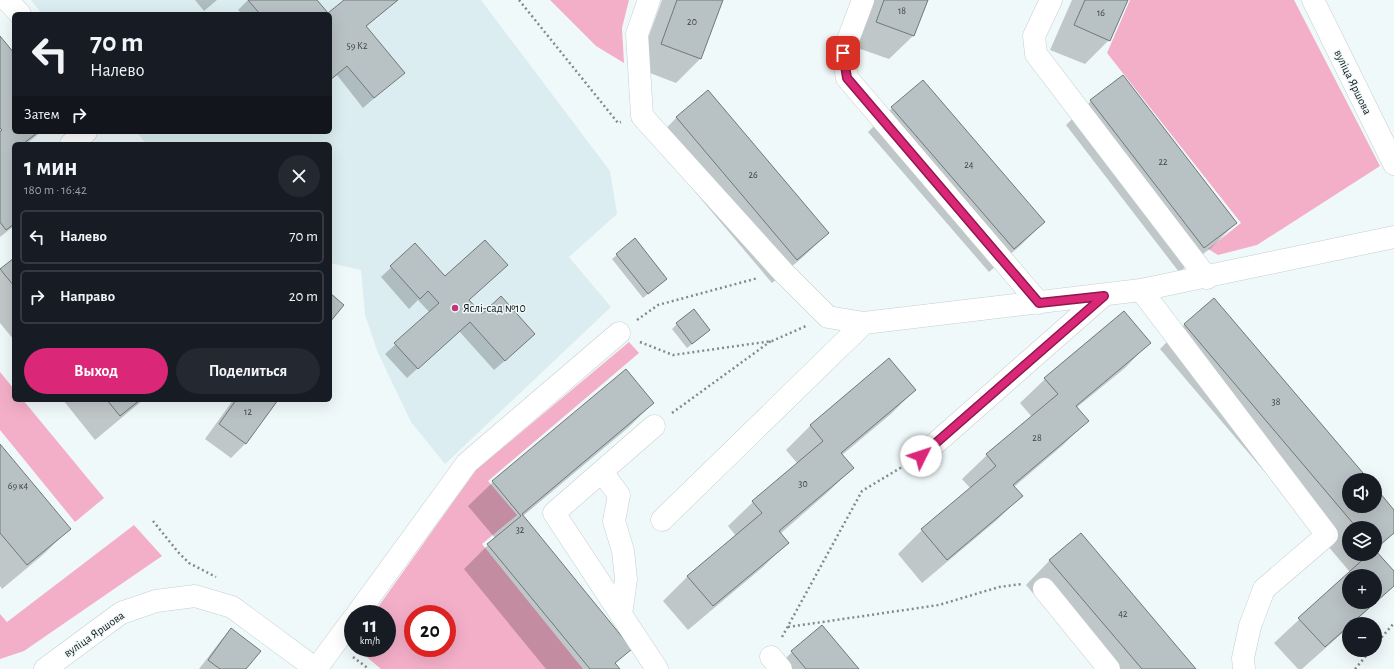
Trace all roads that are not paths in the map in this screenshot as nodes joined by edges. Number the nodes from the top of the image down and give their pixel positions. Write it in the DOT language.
graph roads {
  1 [pos="7,0"];
  2 [pos="649,0"];
  3 [pos="863,0"];
  4 [pos="1051,0"];
  5 [pos="1313,0"];
  6 [pos="18,12"];
  7 [pos="84,134"];
  8 [pos="74,142"];
  9 [pos="1394,164"];
  10 [pos="1394,237"];
  11 [pos="1207,278"];
  12 [pos="1141,290"];
  13 [pos="1104,296"];
  14 [pos="1039,303"];
  15 [pos="864,323"];
  16 [pos="619,333"];
  17 [pos="654,426"];
  18 [pos="921,456"];
  19 [pos="602,472"];
  20 [pos="662,520"];
  21 [pos="1044,589"];
  22 [pos="364,605"];
  23 [pos="621,615"];
  24 [pos="344,631"];
  25 [pos="45,669"];
  26 [pos="316,669"];
  27 [pos="657,669"];
  28 [pos="1109,669"];
  29 [pos="1244,669"];
  1 -- 6 [label="street"];
  2 -- 15 [label="street"];
  3 -- 14 [label="street"];
  4 -- 11 [label="street"];
  5 -- 9 [label="street, вуліца Яршова"];
  7 -- 8 [label="street"];
  10 -- 11 [label="street"];
  11 -- 12 [label="street"];
  12 -- 13 [label="street"];
  12 -- 29 [label="street"];
  13 -- 14 [label="street"];
  13 -- 18 [label="street"];
  14 -- 15 [label="street"];
  15 -- 20 [label="street"];
  16 -- 22 [label="street"];
  17 -- 19 [label="street"];
  19 -- 23 [label="street"];
  19 -- 23 [label="street"];
  21 -- 28 [label="street"];
  23 -- 27 [label="street"];
  24 -- 26 [label="street"];
  25 -- 26 [label="street, вуліца Яршова"];
}
